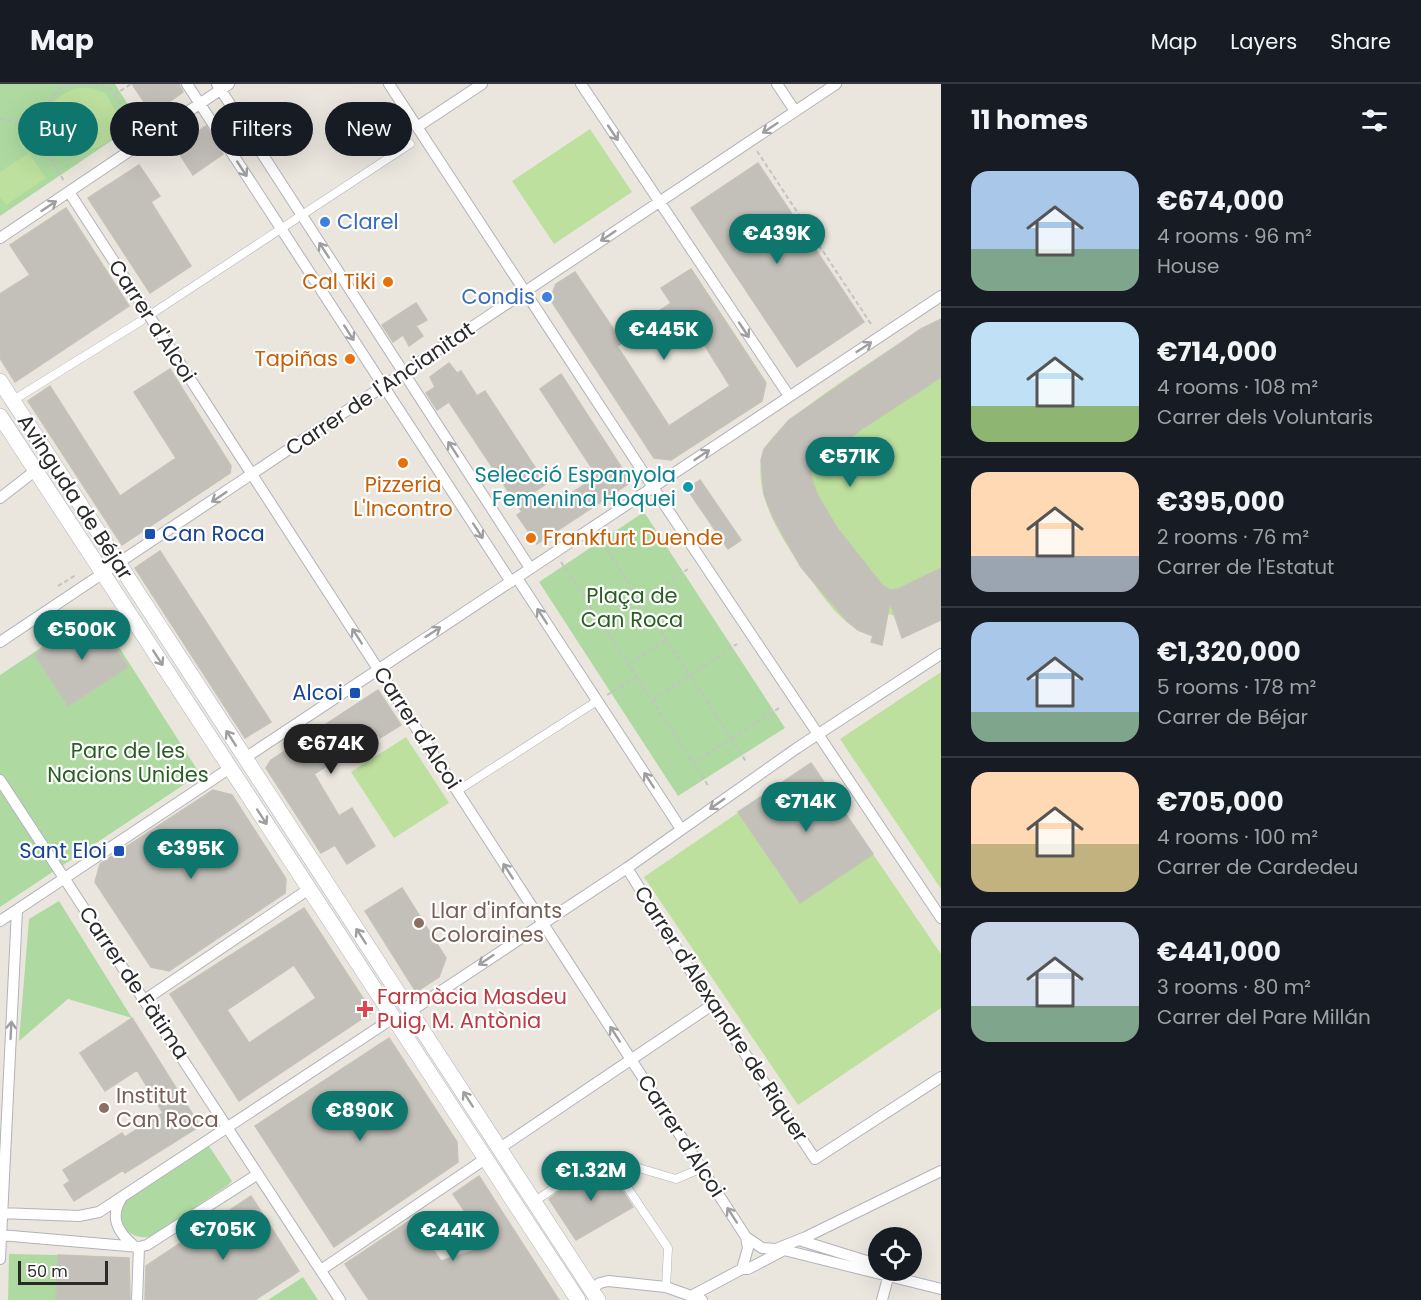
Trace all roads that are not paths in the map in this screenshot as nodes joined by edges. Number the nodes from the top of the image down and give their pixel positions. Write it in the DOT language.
graph roads {
  1 [pos="187,84"];
  2 [pos="389,84"];
  3 [pos="482,84"];
  4 [pos="581,84"];
  5 [pos="777,84"];
  6 [pos="836,84"];
  7 [pos="222,86"];
  8 [pos="200,102"];
  9 [pos="795,111"];
  10 [pos="417,127"];
  11 [pos="391,156"];
  12 [pos="69,192"];
  13 [pos="659,202"];
  14 [pos="301,214"];
  15 [pos="281,228"];
  16 [pos="0,238"];
  17 [pos="525,292"];
  18 [pos="941,296"];
  19 [pos="156,311"];
  20 [pos="141,321"];
  21 [pos="403,373"];
  22 [pos="0,381"];
  23 [pos="384,386"];
  24 [pos="20,396"];
  25 [pos="789,396"];
  26 [pos="0,416"];
  27 [pos="36,470"];
  28 [pos="252,475"];
  29 [pos="653,488"];
  30 [pos="0,498"];
  31 [pos="118,564"];
  32 [pos="530,568"];
  33 [pos="103,574"];
  34 [pos="514,580"];
  35 [pos="0,642"];
  36 [pos="941,654"];
  37 [pos="378,668"];
  38 [pos="602,698"];
  39 [pos="818,736"];
  40 [pos="245,758"];
  41 [pos="230,768"];
  42 [pos="0,780"];
  43 [pos="458,791"];
  44 [pos="681,829"];
  45 [pos="627,868"];
  46 [pos="65,878"];
  47 [pos="309,888"];
  48 [pos="17,910"];
  49 [pos="941,918"];
  50 [pos="0,921"];
  51 [pos="541,922"];
  52 [pos="146,999"];
  53 [pos="712,1005"];
  54 [pos="411,1011"];
  55 [pos="393,1018"];
  56 [pos="631,1058"];
  57 [pos="941,1077"];
  58 [pos="4,1087"];
  59 [pos="229,1127"];
  60 [pos="500,1148"];
  61 [pos="485,1159"];
  62 [pos="608,1159"];
  63 [pos="2,1161"];
  64 [pos="702,1168"];
  65 [pos="941,1171"];
  66 [pos="258,1174"];
  67 [pos="123,1196"];
  68 [pos="534,1202"];
  69 [pos="1,1213"];
  70 [pos="531,1230"];
  71 [pos="1,1235"];
  72 [pos="746,1238"];
  73 [pos="799,1240"];
  74 [pos="136,1245"];
  75 [pos="0,1259"];
  76 [pos="868,1262"];
  77 [pos="868,1267"];
  78 [pos="742,1269"];
  79 [pos="321,1270"];
  80 [pos="922,1278"];
  81 [pos="890,1281"];
  82 [pos="918,1281"];
  83 [pos="941,1282"];
  84 [pos="593,1287"];
  85 [pos="666,1287"];
  86 [pos="941,1290"];
  87 [pos="695,1298"];
  88 [pos="137,1300"];
  89 [pos="340,1300"];
  90 [pos="578,1300"];
  91 [pos="882,1300"];
  1 -- 8 [label="street"];
  2 -- 10 [label="street"];
  3 -- 10 [label="street"];
  4 -- 13 [label="street, one-way"];
  5 -- 9 [label="street"];
  6 -- 9 [label="street, Carrer de l'Ancianitat"];
  7 -- 8 [label="street"];
  7 -- 14 [label="street"];
  8 -- 12 [label="street"];
  8 -- 15 [label="street, one-way"];
  9 -- 13 [label="street, Carrer de l'Ancianitat, one-way"];
  10 -- 17 [label="street"];
  11 -- 14 [label="street"];
  16 -- 12 [label="street, one-way"];
  12 -- 28 [label="street, Carrer d'Alcoi"];
  13 -- 17 [label="street, Carrer de l'Ancianitat, one-way"];
  13 -- 25 [label="street, one-way"];
  14 -- 15 [label="street"];
  21 -- 14 [label="street, one-way"];
  15 -- 19 [label="street"];
  15 -- 23 [label="street, one-way"];
  17 -- 21 [label="street, Carrer de l'Ancianitat"];
  17 -- 29 [label="street"];
  25 -- 18 [label="street, one-way"];
  20 -- 24 [label="street"];
  21 -- 23 [label="street, Carrer de l'Ancianitat"];
  32 -- 21 [label="street, one-way"];
  22 -- 31 [label="main road, Avinguda de Béjar"];
  23 -- 28 [label="street, Carrer de l'Ancianitat"];
  23 -- 34 [label="street, one-way"];
  29 -- 25 [label="street, one-way"];
  26 -- 27 [label="main road, Avinguda de Béjar"];
  27 -- 30 [label="street"];
  27 -- 33 [label="main road, Avinguda de Béjar"];
  28 -- 31 [label="street, Carrer de l'Ancianitat, one-way"];
  37 -- 28 [label="street, Carrer d'Alcoi, one-way"];
  29 -- 32 [label="street"];
  29 -- 39 [label="street"];
  31 -- 33 [label="street, Carrer de l'Ancianitat"];
  40 -- 31 [label="main road, Avinguda de Béjar, one-way"];
  32 -- 34 [label="street"];
  33 -- 35 [label="street, Carrer de l'Ancianitat"];
  33 -- 41 [label="main road, Avinguda de Béjar, one-way"];
  37 -- 34 [label="street, one-way"];
  38 -- 34 [label="street, one-way"];
  36 -- 39 [label="street"];
  37 -- 40 [label="street"];
  37 -- 43 [label="street, Carrer d'Alcoi"];
  38 -- 43 [label="street"];
  44 -- 38 [label="street, one-way"];
  39 -- 44 [label="street, one-way"];
  39 -- 49 [label="street"];
  40 -- 41 [label="main road"];
  54 -- 40 [label="main road, Avinguda de Béjar, one-way"];
  41 -- 46 [label="street"];
  41 -- 47 [label="main road, Avinguda de Béjar, one-way"];
  42 -- 46 [label="street, Carrer de Fàtima"];
  51 -- 43 [label="street, Carrer d'Alcoi, one-way"];
  44 -- 45 [label="street"];
  45 -- 51 [label="street"];
  45 -- 53 [label="street, Carrer d'Alexandre de Riquer"];
  46 -- 48 [label="street"];
  46 -- 52 [label="street, Carrer de Fàtima"];
  47 -- 52 [label="street"];
  47 -- 55 [label="main road, Avinguda de Béjar"];
  48 -- 50 [label="street"];
  58 -- 48 [label="street, one-way"];
  51 -- 54 [label="street, one-way"];
  56 -- 51 [label="street, Carrer d'Alcoi, one-way"];
  52 -- 59 [label="street, Carrer de Fàtima"];
  53 -- 56 [label="street"];
  53 -- 57 [label="street, Carrer d'Alexandre de Riquer"];
  60 -- 54 [label="main road, Avinguda de Béjar, one-way"];
  55 -- 59 [label="street"];
  55 -- 61 [label="main road, Avinguda de Béjar"];
  56 -- 60 [label="street"];
  56 -- 64 [label="street, Carrer d'Alcoi"];
  58 -- 63 [label="street"];
  59 -- 66 [label="street, Carrer de Fàtima"];
  59 -- 67 [label="street"];
  60 -- 61 [label="main road"];
  60 -- 68 [label="main road, Avinguda de Béjar"];
  61 -- 70 [label="main road, Avinguda de Béjar"];
  61 -- 79 [label="street"];
  62 -- 64 [label="street"];
  62 -- 68 [label="street"];
  62 -- 85 [label="street"];
  63 -- 69 [label="street"];
  72 -- 64 [label="street, Carrer d'Alcoi, one-way"];
  65 -- 73 [label="street"];
  66 -- 74 [label="street"];
  66 -- 79 [label="street, Carrer de Fàtima"];
  67 -- 69 [label="street"];
  67 -- 74 [label="street"];
  68 -- 84 [label="main road, Avinguda de Béjar"];
  69 -- 71 [label="street"];
  70 -- 84 [label="main road, Avinguda de Béjar"];
  70 -- 90 [label="main road, Avinguda de Béjar"];
  71 -- 74 [label="street"];
  71 -- 75 [label="street"];
  72 -- 73 [label="street"];
  72 -- 78 [label="street"];
  73 -- 76 [label="street"];
  74 -- 88 [label="street"];
  77 -- 78 [label="street"];
  78 -- 87 [label="street"];
  79 -- 89 [label="street, Carrer de Fàtima"];
  80 -- 83 [label="street"];
  81 -- 91 [label="street"];
  82 -- 86 [label="street"];
  84 -- 85 [label="street"];
  85 -- 87 [label="street"];
}
